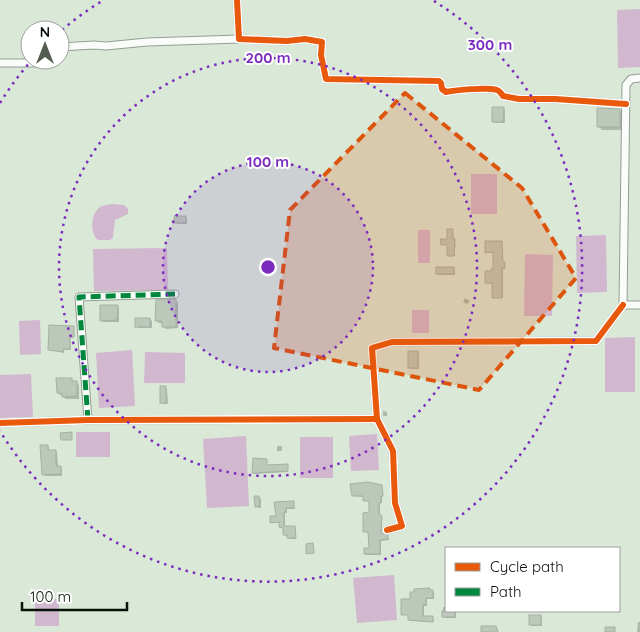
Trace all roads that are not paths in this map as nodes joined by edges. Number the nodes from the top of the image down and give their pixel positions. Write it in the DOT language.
graph roads {
  1 [pos="237,0"];
  2 [pos="239,39"];
  3 [pos="70,46"];
  4 [pos="0,63"];
  5 [pos="20,63"];
  6 [pos="640,78"];
  7 [pos="626,104"];
  8 [pos="175,294"];
  9 [pos="623,305"];
  10 [pos="640,305"];
  11 [pos="377,419"];
  12 [pos="88,420"];
  13 [pos="0,423"];
  14 [pos="387,530"];
  1 -- 2 [label="street"];
  2 -- 3 [label="street"];
  2 -- 7 [label="street"];
  4 -- 5 [label="street"];
  6 -- 7 [label="street"];
  7 -- 9 [label="street"];
  8 -- 12 [label="street"];
  9 -- 10 [label="street"];
  9 -- 11 [label="street"];
  11 -- 12 [label="street"];
  11 -- 14 [label="street"];
  12 -- 13 [label="street"];
}
